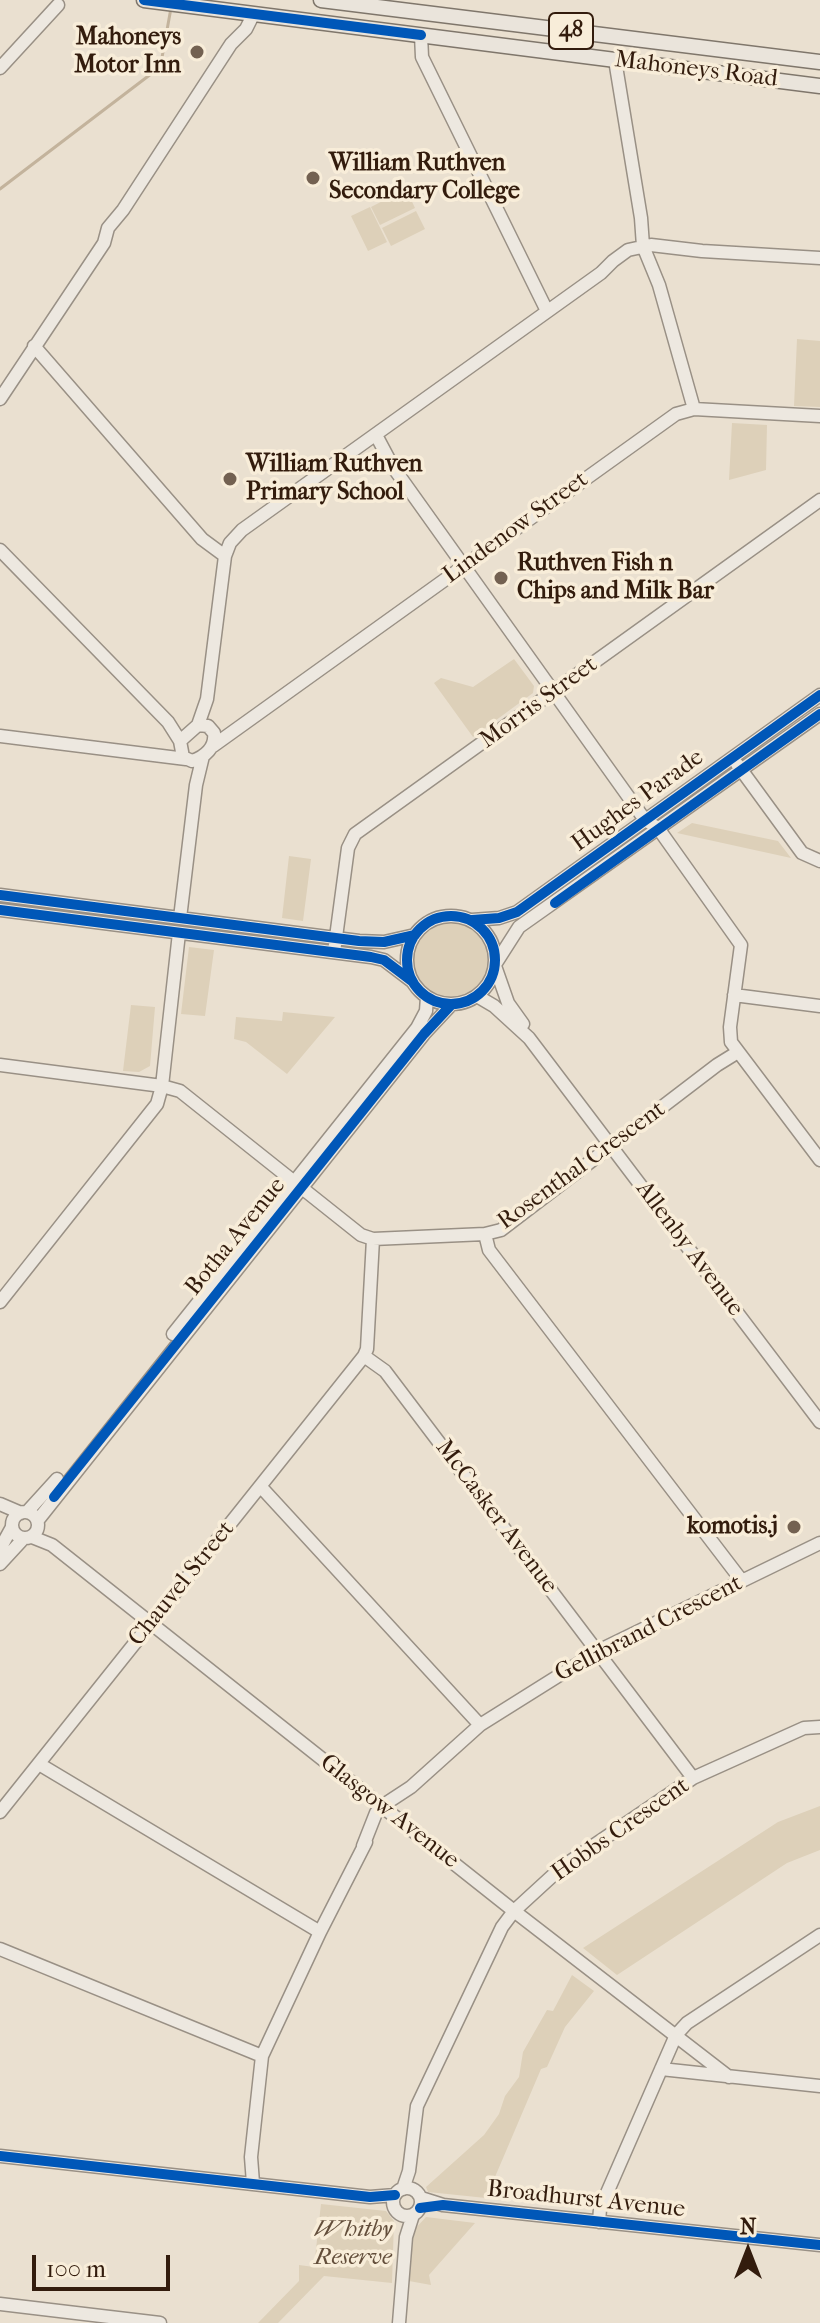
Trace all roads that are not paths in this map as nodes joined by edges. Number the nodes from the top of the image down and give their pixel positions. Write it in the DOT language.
graph roads {
  1 [pos="145,0"];
  2 [pos="321,0"];
  3 [pos="58,5"];
  4 [pos="237,13"];
  5 [pos="253,15"];
  6 [pos="421,35"];
  7 [pos="231,44"];
  8 [pos="615,60"];
  9 [pos="820,62"];
  10 [pos="0,68"];
  11 [pos="820,86"];
  12 [pos="648,249"];
  13 [pos="820,258"];
  14 [pos="547,311"];
  15 [pos="34,346"];
  16 [pos="0,399"];
  17 [pos="694,409"];
  18 [pos="820,416"];
  19 [pos="372,438"];
  20 [pos="820,500"];
  21 [pos="0,550"];
  22 [pos="225,556"];
  23 [pos="463,566"];
  24 [pos="553,692"];
  25 [pos="820,695"];
  26 [pos="207,699"];
  27 [pos="820,714"];
  28 [pos="168,722"];
  29 [pos="194,727"];
  30 [pos="238,727"];
  31 [pos="212,729"];
  32 [pos="0,736"];
  33 [pos="180,744"];
  34 [pos="213,746"];
  35 [pos="157,756"];
  36 [pos="203,756"];
  37 [pos="733,758"];
  38 [pos="187,760"];
  39 [pos="741,770"];
  40 [pos="196,785"];
  41 [pos="645,820"];
  42 [pos="658,828"];
  43 [pos="820,861"];
  44 [pos="0,895"];
  45 [pos="100,908"];
  46 [pos="0,910"];
  47 [pos="180,918"];
  48 [pos="472,920"];
  49 [pos="99,922"];
  50 [pos="179,933"];
  51 [pos="415,935"];
  52 [pos="336,938"];
  53 [pos="334,952"];
  54 [pos="496,964"];
  55 [pos="413,982"];
  56 [pos="734,995"];
  57 [pos="477,996"];
  58 [pos="427,997"];
  59 [pos="452,1004"];
  60 [pos="820,1006"];
  61 [pos="503,1007"];
  62 [pos="737,1050"];
  63 [pos="0,1065"];
  64 [pos="162,1086"];
  65 [pos="373,1091"];
  66 [pos="611,1146"];
  67 [pos="820,1160"];
  68 [pos="298,1185"];
  69 [pos="485,1234"];
  70 [pos="373,1239"];
  71 [pos="0,1302"];
  72 [pos="364,1356"];
  73 [pos="820,1422"];
  74 [pos="261,1487"];
  75 [pos="0,1504"];
  76 [pos="26,1524"];
  77 [pos="820,1543"];
  78 [pos="0,1549"];
  79 [pos="0,1564"];
  80 [pos="742,1581"];
  81 [pos="150,1623"];
  82 [pos="598,1651"];
  83 [pos="480,1725"];
  84 [pos="820,1727"];
  85 [pos="39,1764"];
  86 [pos="693,1778"];
  87 [pos="386,1810"];
  88 [pos="0,1812"];
  89 [pos="514,1911"];
  90 [pos="320,1932"];
  91 [pos="820,1935"];
  92 [pos="0,1949"];
  93 [pos="676,2035"];
  94 [pos="262,2056"];
  95 [pos="661,2069"];
  96 [pos="729,2077"];
  97 [pos="820,2086"];
  98 [pos="0,2156"];
  99 [pos="248,2183"];
  100 [pos="407,2202"];
  101 [pos="599,2222"];
  102 [pos="820,2245"];
  103 [pos="0,2304"];
  104 [pos="160,2323"];
  105 [pos="399,2323"];
  1 -- 4 [label="main road, Mahoneys Road / 48"];
  2 -- 9 [label="main road, Mahoneys Road / 48"];
  3 -- 10 [label="street"];
  4 -- 5 [label="main road, Mahoneys Road / 48"];
  4 -- 7 [label="street"];
  5 -- 6 [label="main road, Mahoneys Road / 48"];
  5 -- 7 [label="street"];
  6 -- 8 [label="main road, Mahoneys Road / 48"];
  6 -- 14 [label="street"];
  7 -- 15 [label="street"];
  8 -- 11 [label="main road, Mahoneys Road / 48"];
  8 -- 12 [label="street"];
  12 -- 13 [label="street"];
  12 -- 14 [label="street"];
  12 -- 17 [label="street"];
  14 -- 19 [label="street"];
  15 -- 16 [label="street"];
  15 -- 22 [label="street"];
  17 -- 18 [label="street, Lindenow Street"];
  17 -- 23 [label="street, Lindenow Street"];
  19 -- 22 [label="street"];
  19 -- 23 [label="street"];
  20 -- 24 [label="street, Morris Street"];
  21 -- 28 [label="street"];
  22 -- 26 [label="street"];
  23 -- 24 [label="street"];
  23 -- 30 [label="street, Lindenow Street"];
  24 -- 41 [label="street"];
  24 -- 52 [label="street, Morris Street"];
  25 -- 37 [label="street, Hughes Parade"];
  26 -- 29 [label="street"];
  26 -- 31 [label="street"];
  27 -- 39 [label="street, Hughes Parade"];
  28 -- 29 [label="street"];
  28 -- 33 [label="street"];
  29 -- 31 [label="street"];
  29 -- 33 [label="street"];
  30 -- 31 [label="street"];
  30 -- 34 [label="street, Lindenow Street"];
  31 -- 34 [label="street"];
  32 -- 35 [label="street"];
  33 -- 35 [label="street"];
  33 -- 38 [label="street"];
  34 -- 36 [label="street"];
  35 -- 38 [label="street"];
  36 -- 38 [label="street"];
  36 -- 40 [label="street"];
  37 -- 39 [label="street"];
  37 -- 41 [label="street, Hughes Parade"];
  38 -- 40 [label="street"];
  39 -- 42 [label="street, Hughes Parade"];
  39 -- 43 [label="street"];
  40 -- 47 [label="street"];
  41 -- 42 [label="street"];
  41 -- 48 [label="street, Hughes Parade"];
  42 -- 54 [label="street, Hughes Parade"];
  42 -- 56 [label="street"];
  44 -- 45 [label="street"];
  45 -- 47 [label="street"];
  45 -- 49 [label="street"];
  46 -- 49 [label="street"];
  47 -- 52 [label="street"];
  48 -- 51 [label="street"];
  48 -- 54 [label="street"];
  49 -- 50 [label="street"];
  50 -- 53 [label="street"];
  50 -- 64 [label="street"];
  51 -- 52 [label="street"];
  51 -- 55 [label="street"];
  52 -- 53 [label="street, Morris Street"];
  53 -- 55 [label="street"];
  54 -- 57 [label="street"];
  54 -- 61 [label="street, Allenby Avenue"];
  55 -- 58 [label="street"];
  56 -- 60 [label="street"];
  56 -- 62 [label="street"];
  57 -- 59 [label="street"];
  57 -- 61 [label="street, Allenby Avenue"];
  58 -- 59 [label="street"];
  58 -- 65 [label="street, Botha Avenue"];
  59 -- 65 [label="street, Botha Avenue"];
  61 -- 66 [label="street, Allenby Avenue"];
  62 -- 66 [label="street, Rosenthal Crescent"];
  62 -- 67 [label="street"];
  63 -- 64 [label="street"];
  64 -- 68 [label="street"];
  64 -- 71 [label="street"];
  65 -- 68 [label="street, Botha Avenue"];
  66 -- 69 [label="street, Rosenthal Crescent"];
  66 -- 73 [label="street, Allenby Avenue"];
  68 -- 70 [label="street"];
  68 -- 76 [label="street, Botha Avenue"];
  69 -- 70 [label="street, Rosenthal Crescent"];
  69 -- 80 [label="street"];
  70 -- 72 [label="street"];
  72 -- 74 [label="street, Chauvel Street"];
  72 -- 82 [label="street, McCasker Avenue"];
  74 -- 81 [label="street, Chauvel Street"];
  74 -- 83 [label="street"];
  75 -- 76 [label="street, Glasgow Avenue"];
  76 -- 78 [label="street, Botha Avenue"];
  76 -- 79 [label="street, Botha Avenue"];
  76 -- 81 [label="street, Glasgow Avenue"];
  77 -- 80 [label="street, Gellibrand Crescent"];
  80 -- 82 [label="street, Gellibrand Crescent"];
  81 -- 85 [label="street, Chauvel Street"];
  81 -- 87 [label="street, Glasgow Avenue"];
  82 -- 83 [label="street, Gellibrand Crescent"];
  82 -- 86 [label="street, McCasker Avenue"];
  83 -- 87 [label="street, Gellibrand Crescent"];
  84 -- 86 [label="street, Hobbs Crescent"];
  85 -- 88 [label="street, Chauvel Street"];
  85 -- 90 [label="street"];
  86 -- 89 [label="street, Hobbs Crescent"];
  87 -- 89 [label="street, Glasgow Avenue"];
  87 -- 90 [label="street, Gellibrand Crescent"];
  89 -- 93 [label="street, Glasgow Avenue"];
  89 -- 100 [label="street, Hobbs Crescent"];
  90 -- 94 [label="street, Gellibrand Crescent"];
  91 -- 93 [label="street"];
  92 -- 94 [label="street"];
  93 -- 95 [label="street"];
  93 -- 96 [label="street, Glasgow Avenue"];
  94 -- 99 [label="street, Gellibrand Crescent"];
  95 -- 96 [label="street"];
  95 -- 101 [label="street"];
  96 -- 97 [label="street"];
  98 -- 99 [label="street, Broadhurst Avenue"];
  99 -- 100 [label="street, Broadhurst Avenue"];
  100 -- 101 [label="street, Broadhurst Avenue"];
  100 -- 105 [label="street"];
  101 -- 102 [label="street, Broadhurst Avenue"];
  103 -- 104 [label="street"];
}
